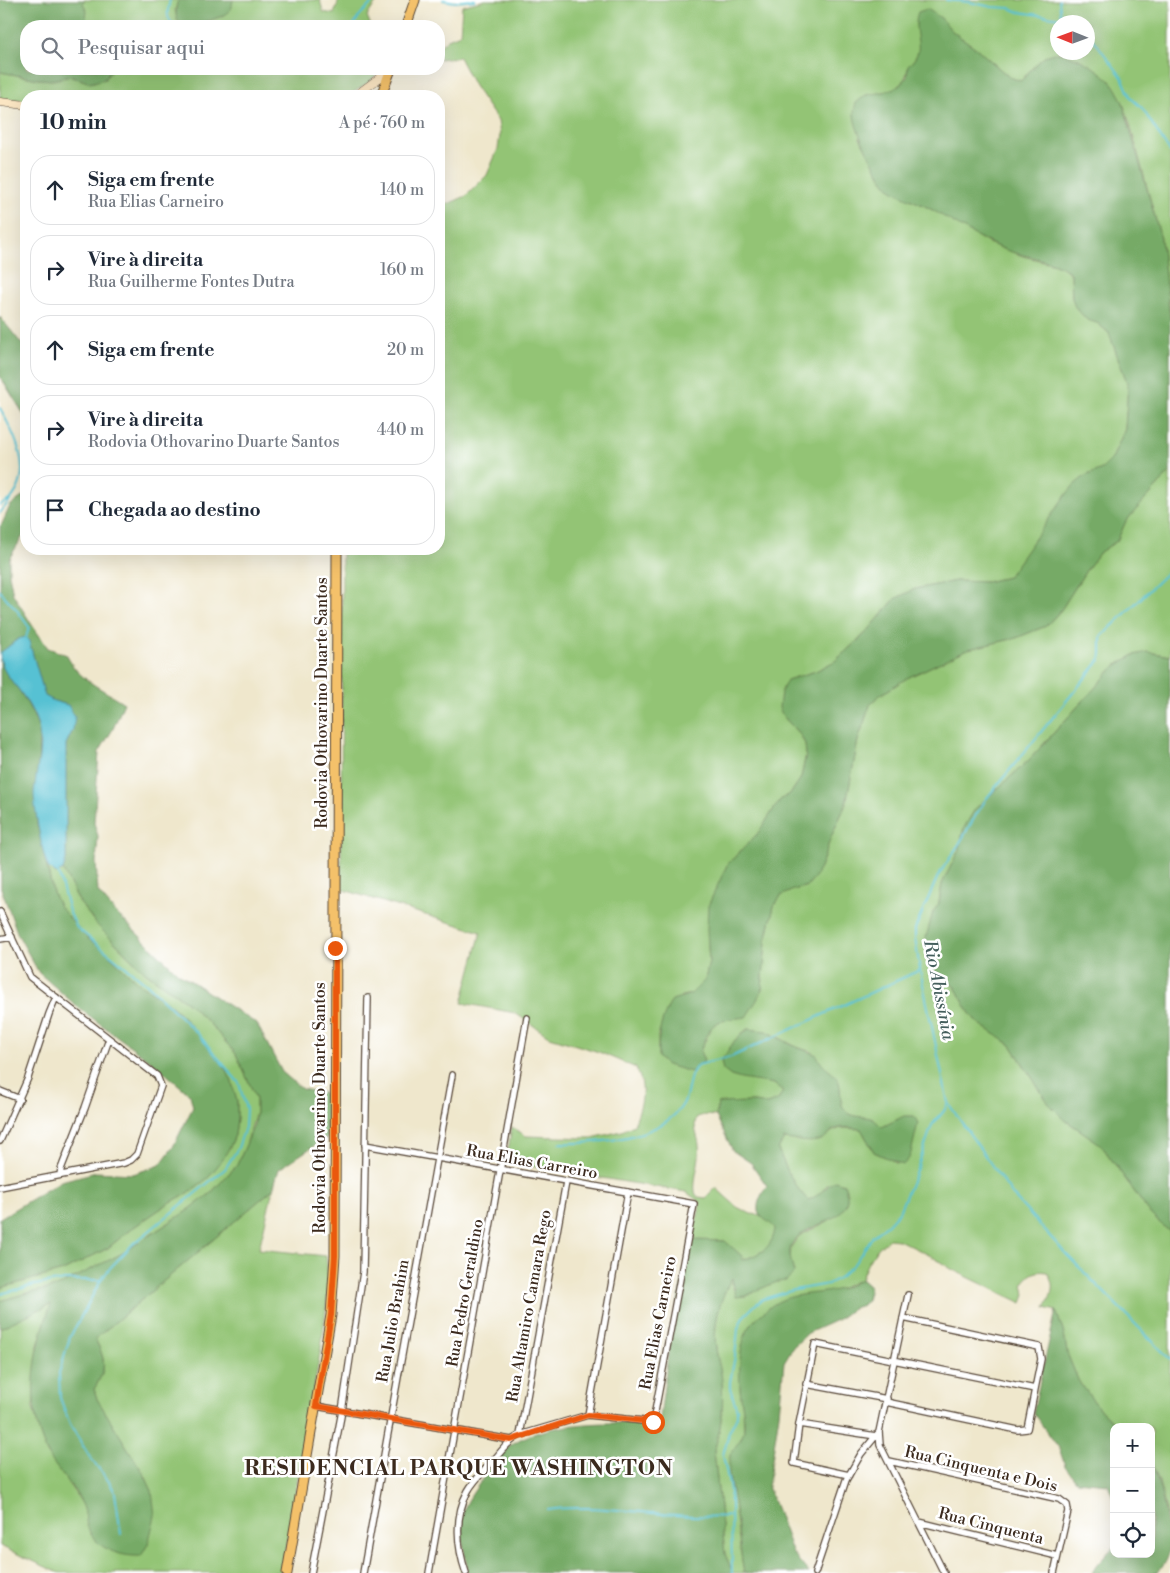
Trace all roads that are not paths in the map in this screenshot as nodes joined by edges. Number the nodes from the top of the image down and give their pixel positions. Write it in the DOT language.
graph roads {
  1 [pos="415,0"];
  2 [pos="408,20"];
  3 [pos="382,75"];
  4 [pos="388,75"];
  5 [pos="363,90"];
  6 [pos="382,90"];
  7 [pos="0,102"];
  8 [pos="20,104"];
  9 [pos="338,555"];
  10 [pos="0,912"];
  11 [pos="12,937"];
  12 [pos="0,939"];
  13 [pos="56,998"];
  14 [pos="368,998"];
  15 [pos="527,1018"];
  16 [pos="109,1039"];
  17 [pos="452,1075"];
  18 [pos="0,1091"];
  19 [pos="20,1099"];
  20 [pos="0,1141"];
  21 [pos="365,1145"];
  22 [pos="436,1158"];
  23 [pos="501,1170"];
  24 [pos="60,1175"];
  25 [pos="566,1182"];
  26 [pos="0,1187"];
  27 [pos="628,1192"];
  28 [pos="694,1204"];
  29 [pos="908,1294"];
  30 [pos="903,1318"];
  31 [pos="895,1359"];
  32 [pos="806,1384"];
  33 [pos="1035,1389"];
  34 [pos="886,1400"];
  35 [pos="316,1406"];
  36 [pos="342,1410"];
  37 [pos="588,1415"];
  38 [pos="390,1418"];
  39 [pos="799,1424"];
  40 [pos="455,1430"];
  41 [pos="878,1434"];
  42 [pos="520,1436"];
  43 [pos="511,1440"];
  44 [pos="889,1461"];
  45 [pos="849,1475"];
  46 [pos="919,1522"];
  47 [pos="1058,1556"];
  48 [pos="287,1573"];
  49 [pos="311,1573"];
  50 [pos="363,1573"];
  51 [pos="429,1573"];
  52 [pos="466,1573"];
  53 [pos="815,1573"];
  54 [pos="944,1573"];
  55 [pos="1054,1573"];
  1 -- 2 [label="main road"];
  3 -- 5 [label="street"];
  4 -- 6 [label="main road"];
  7 -- 8 [label="street"];
  9 -- 35 [label="main road, Rodovia Othovarino Duarte Santos"];
  10 -- 11 [label="street"];
  11 -- 12 [label="street"];
  11 -- 13 [label="street"];
  13 -- 16 [label="street"];
  13 -- 19 [label="street"];
  14 -- 21 [label="street"];
  15 -- 23 [label="street, Rua Pedro Geraldino"];
  16 -- 24 [label="street"];
  16 -- 24 [label="street"];
  17 -- 22 [label="street, Rua Julio Brahim"];
  18 -- 19 [label="street"];
  19 -- 20 [label="street"];
  21 -- 22 [label="street, Rua Elias Carreiro"];
  21 -- 36 [label="street"];
  22 -- 23 [label="street, Rua Elias Carreiro"];
  22 -- 38 [label="street, Rua Julio Brahim"];
  23 -- 25 [label="street, Rua Elias Carreiro"];
  23 -- 40 [label="street, Rua Pedro Geraldino"];
  24 -- 26 [label="street"];
  25 -- 27 [label="street, Rua Elias Carreiro"];
  25 -- 42 [label="street, Rua Altamiro Camara Rego"];
  27 -- 28 [label="street, Rua Elias Carreiro"];
  27 -- 37 [label="street"];
  28 -- 37 [label="street, Rua Elias Carneiro"];
  29 -- 30 [label="street"];
  30 -- 31 [label="street"];
  30 -- 33 [label="street"];
  31 -- 32 [label="street"];
  31 -- 33 [label="street"];
  31 -- 34 [label="street"];
  32 -- 34 [label="street"];
  32 -- 39 [label="street"];
  33 -- 34 [label="street"];
  34 -- 41 [label="street"];
  35 -- 36 [label="street"];
  35 -- 48 [label="main road, Rodovia Othovarino Duarte Santos"];
  36 -- 38 [label="street"];
  36 -- 49 [label="street"];
  37 -- 42 [label="street, Rua Elias Carneiro"];
  38 -- 40 [label="street"];
  38 -- 50 [label="street, Rua Julio Brahim"];
  39 -- 41 [label="street"];
  39 -- 45 [label="street"];
  40 -- 43 [label="street"];
  40 -- 51 [label="street, Rua Pedro Geraldino"];
  41 -- 44 [label="street"];
  41 -- 45 [label="street"];
  42 -- 43 [label="street, Rua Elias Carneiro"];
  43 -- 52 [label="street"];
  44 -- 46 [label="street"];
  44 -- 47 [label="street, Rua Cinquenta e Dois"];
  45 -- 53 [label="street"];
  46 -- 47 [label="street, Rua Cinquenta"];
  46 -- 54 [label="street"];
  47 -- 55 [label="street"];
}
